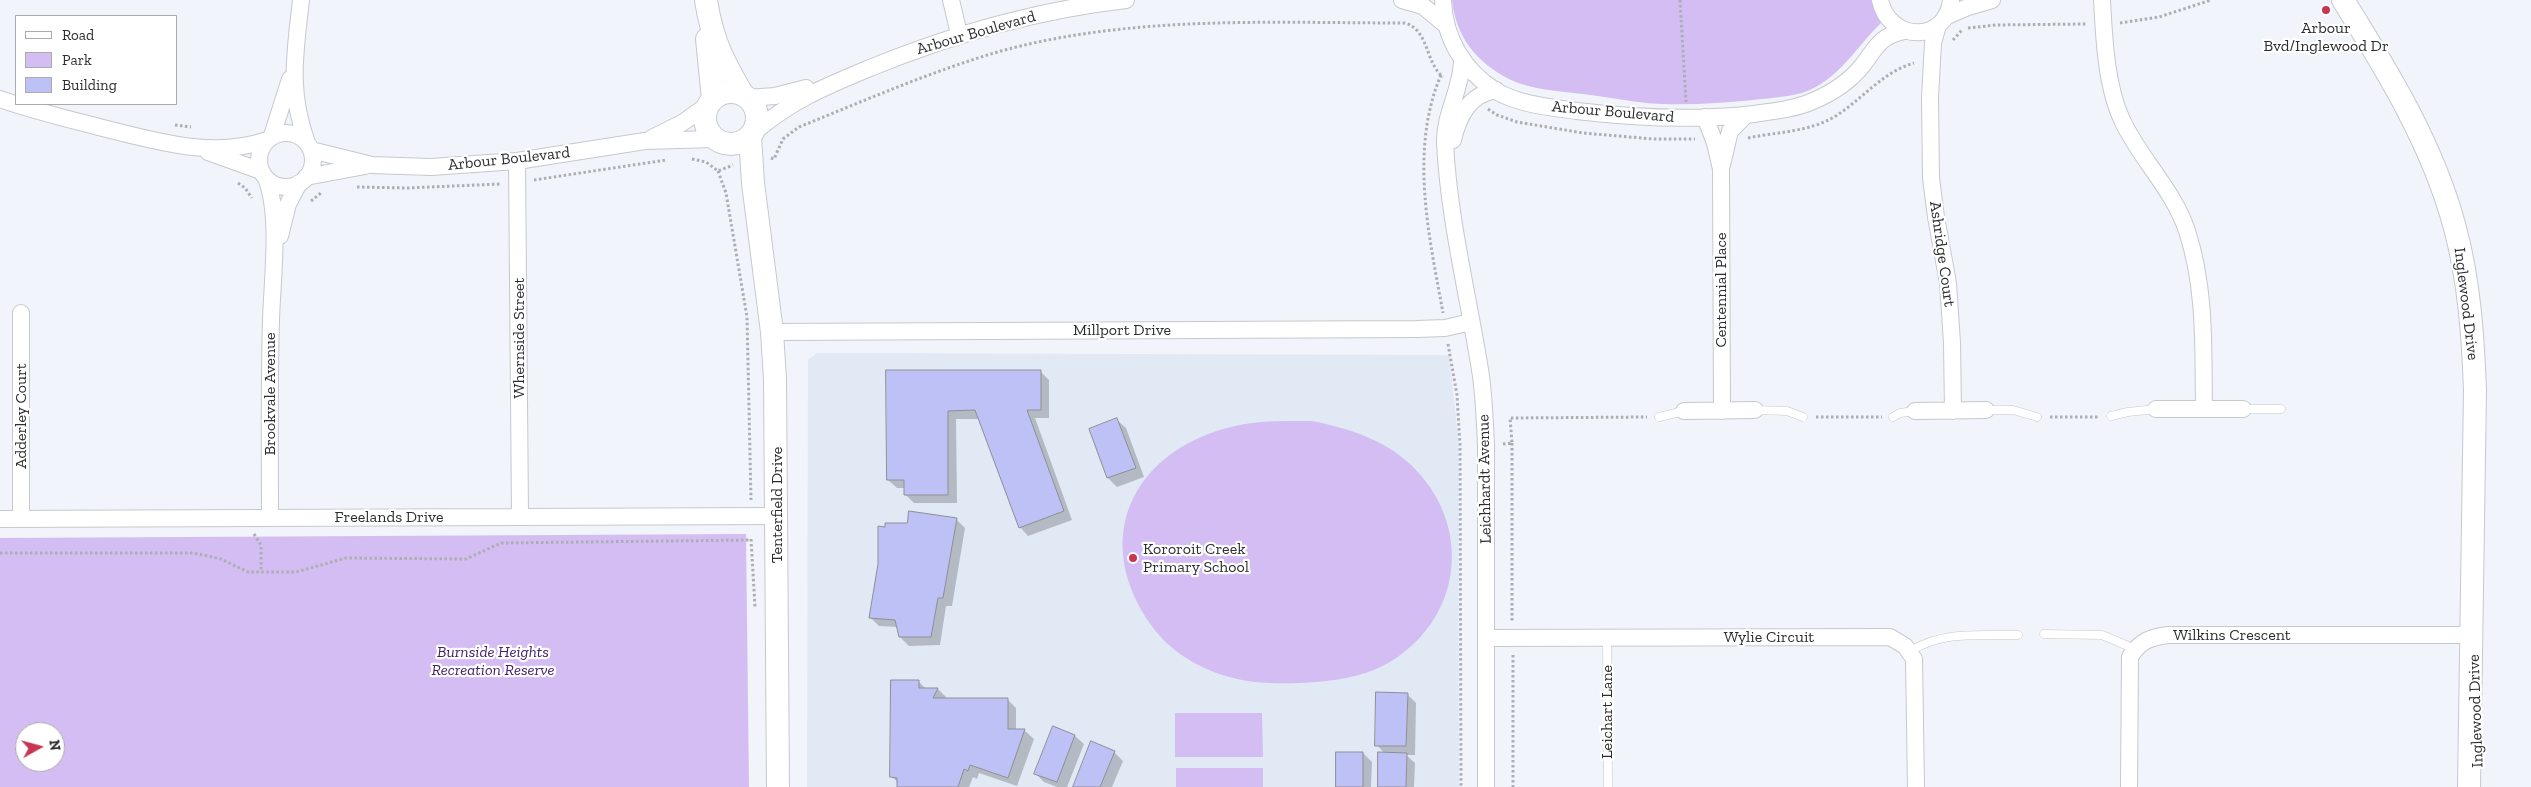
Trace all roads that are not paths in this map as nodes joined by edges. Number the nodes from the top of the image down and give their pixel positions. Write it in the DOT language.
graph roads {
  1 [pos="301,0"];
  2 [pos="951,0"];
  3 [pos="1126,0"];
  4 [pos="1402,0"];
  5 [pos="1443,0"];
  6 [pos="1880,0"];
  7 [pos="1951,0"];
  8 [pos="1992,0"];
  9 [pos="2102,0"];
  10 [pos="2343,0"];
  11 [pos="708,10"];
  12 [pos="1941,21"];
  13 [pos="1447,26"];
  14 [pos="1907,32"];
  15 [pos="959,34"];
  16 [pos="1462,62"];
  17 [pos="294,65"];
  18 [pos="830,85"];
  19 [pos="1496,90"];
  20 [pos="745,97"];
  21 [pos="1930,97"];
  22 [pos="0,99"];
  23 [pos="711,102"];
  24 [pos="15,103"];
  25 [pos="22,105"];
  26 [pos="1746,115"];
  27 [pos="1706,117"];
  28 [pos="751,135"];
  29 [pos="270,138"];
  30 [pos="645,141"];
  31 [pos="717,141"];
  32 [pos="309,146"];
  33 [pos="197,147"];
  34 [pos="517,161"];
  35 [pos="372,165"];
  36 [pos="1720,169"];
  37 [pos="263,174"];
  38 [pos="1449,174"];
  39 [pos="303,180"];
  40 [pos="758,225"];
  41 [pos="272,270"];
  42 [pos="21,312"];
  43 [pos="1471,322"];
  44 [pos="772,332"];
  45 [pos="2204,408"];
  46 [pos="2156,409"];
  47 [pos="2243,409"];
  48 [pos="2281,409"];
  49 [pos="1755,410"];
  50 [pos="1915,410"];
  51 [pos="1952,410"];
  52 [pos="1986,410"];
  53 [pos="1684,411"];
  54 [pos="1722,411"];
  55 [pos="2112,416"];
  56 [pos="1659,417"];
  57 [pos="1803,417"];
  58 [pos="1893,417"];
  59 [pos="2037,417"];
  60 [pos="520,516"];
  61 [pos="777,516"];
  62 [pos="21,518"];
  63 [pos="270,518"];
  64 [pos="0,519"];
  65 [pos="2044,634"];
  66 [pos="2018,635"];
  67 [pos="2472,635"];
  68 [pos="1486,638"];
  69 [pos="1607,638"];
  70 [pos="2135,649"];
  71 [pos="1910,650"];
  72 [pos="778,787"];
  73 [pos="1486,787"];
  74 [pos="1608,787"];
  75 [pos="1916,787"];
  76 [pos="2129,787"];
  77 [pos="2469,787"];
  78 [pos="2479,787"];
  1 -- 17 [label="street"];
  2 -- 15 [label="street"];
  3 -- 15 [label="street, Arbour Boulevard"];
  4 -- 13 [label="street"];
  5 -- 13 [label="street, Arbour Boulevard"];
  6 -- 14 [label="street"];
  7 -- 12 [label="street"];
  8 -- 12 [label="street, Arbour Boulevard"];
  9 -- 45 [label="street"];
  10 -- 67 [label="street, Inglewood Drive"];
  11 -- 20 [label="street"];
  11 -- 23 [label="street"];
  12 -- 14 [label="street, Arbour Boulevard"];
  12 -- 21 [label="street"];
  13 -- 16 [label="street, Arbour Boulevard"];
  14 -- 21 [label="street"];
  14 -- 26 [label="street, Arbour Boulevard"];
  15 -- 18 [label="street, Arbour Boulevard"];
  16 -- 19 [label="street, Arbour Boulevard"];
  16 -- 38 [label="street"];
  17 -- 29 [label="street"];
  17 -- 32 [label="street"];
  18 -- 20 [label="street"];
  18 -- 28 [label="street"];
  19 -- 27 [label="street, Arbour Boulevard"];
  19 -- 38 [label="street"];
  20 -- 23 [label="street"];
  20 -- 28 [label="street"];
  21 -- 51 [label="street, Ashridge Court"];
  22 -- 24 [label="street"];
  23 -- 30 [label="street"];
  23 -- 31 [label="street"];
  25 -- 33 [label="street"];
  26 -- 27 [label="street, Arbour Boulevard"];
  26 -- 36 [label="street"];
  27 -- 36 [label="street"];
  28 -- 31 [label="street"];
  28 -- 40 [label="street, Tenterfield Drive"];
  29 -- 32 [label="street"];
  29 -- 33 [label="street"];
  29 -- 37 [label="street"];
  30 -- 31 [label="street"];
  30 -- 34 [label="street, Arbour Boulevard"];
  31 -- 40 [label="street, Tenterfield Drive"];
  32 -- 35 [label="street, Arbour Boulevard"];
  32 -- 39 [label="street"];
  33 -- 37 [label="street"];
  34 -- 35 [label="street, Arbour Boulevard"];
  34 -- 60 [label="street, Whernside Street"];
  35 -- 39 [label="street, Arbour Boulevard"];
  36 -- 54 [label="street, Centennial Place"];
  37 -- 39 [label="street"];
  37 -- 41 [label="street, Brookvale Avenue"];
  38 -- 43 [label="street, Leichhardt Avenue"];
  39 -- 41 [label="street, Brookvale Avenue"];
  40 -- 44 [label="street, Tenterfield Drive"];
  41 -- 63 [label="street, Brookvale Avenue"];
  42 -- 62 [label="street, Adderley Court"];
  43 -- 44 [label="street, Millport Drive"];
  43 -- 68 [label="street, Leichhardt Avenue"];
  44 -- 61 [label="street, Tenterfield Drive"];
  45 -- 46 [label="street"];
  45 -- 47 [label="street"];
  46 -- 55 [label="lane"];
  47 -- 48 [label="lane"];
  49 -- 54 [label="street"];
  49 -- 57 [label="lane"];
  50 -- 51 [label="street"];
  50 -- 58 [label="lane"];
  51 -- 52 [label="street"];
  52 -- 59 [label="lane"];
  53 -- 54 [label="street"];
  53 -- 56 [label="lane"];
  60 -- 61 [label="street, Freelands Drive"];
  60 -- 63 [label="street, Freelands Drive"];
  61 -- 72 [label="street, Tenterfield Drive"];
  62 -- 63 [label="street, Freelands Drive"];
  62 -- 64 [label="street, Freelands Drive"];
  65 -- 70 [label="lane"];
  66 -- 71 [label="lane"];
  67 -- 70 [label="street, Wilkins Crescent"];
  67 -- 77 [label="street, Inglewood Drive"];
  67 -- 78 [label="street, Inglewood Drive"];
  68 -- 69 [label="street, Wylie Circuit"];
  68 -- 73 [label="street, Leichhardt Avenue"];
  69 -- 71 [label="street, Wylie Circuit"];
  69 -- 74 [label="lane, Leichart Lane"];
  70 -- 76 [label="street"];
  71 -- 75 [label="street"];
}
